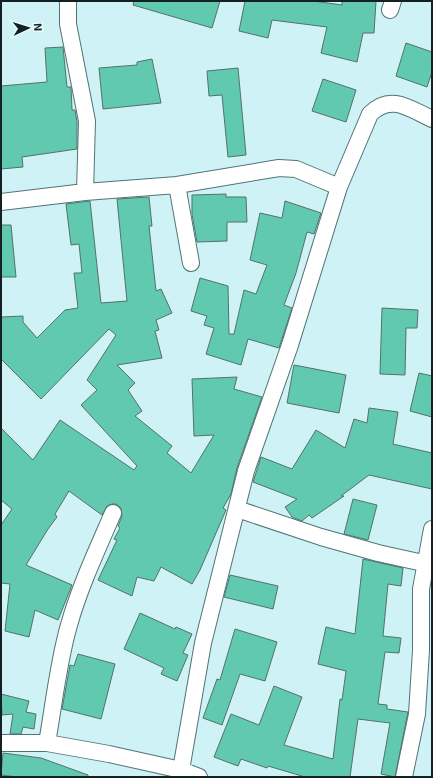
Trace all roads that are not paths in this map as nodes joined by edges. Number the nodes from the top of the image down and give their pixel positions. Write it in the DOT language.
graph roads {
  1 [pos="68,1"];
  2 [pos="432,119"];
  3 [pos="177,185"];
  4 [pos="339,187"];
  5 [pos="85,192"];
  6 [pos="1,202"];
  7 [pos="191,263"];
  8 [pos="237,508"];
  9 [pos="113,513"];
  10 [pos="432,529"];
  11 [pos="429,565"];
  12 [pos="1,743"];
  13 [pos="47,743"];
  14 [pos="181,770"];
  15 [pos="199,777"];
  16 [pos="404,777"];
  1 -- 5 [label="street"];
  2 -- 4 [label="street"];
  3 -- 4 [label="street"];
  3 -- 5 [label="street"];
  3 -- 7 [label="street"];
  4 -- 8 [label="street"];
  5 -- 6 [label="street"];
  8 -- 11 [label="street"];
  8 -- 14 [label="street"];
  9 -- 13 [label="street"];
  10 -- 11 [label="street"];
  11 -- 16 [label="street"];
  12 -- 13 [label="street"];
  13 -- 14 [label="street"];
  14 -- 15 [label="street"];
}
